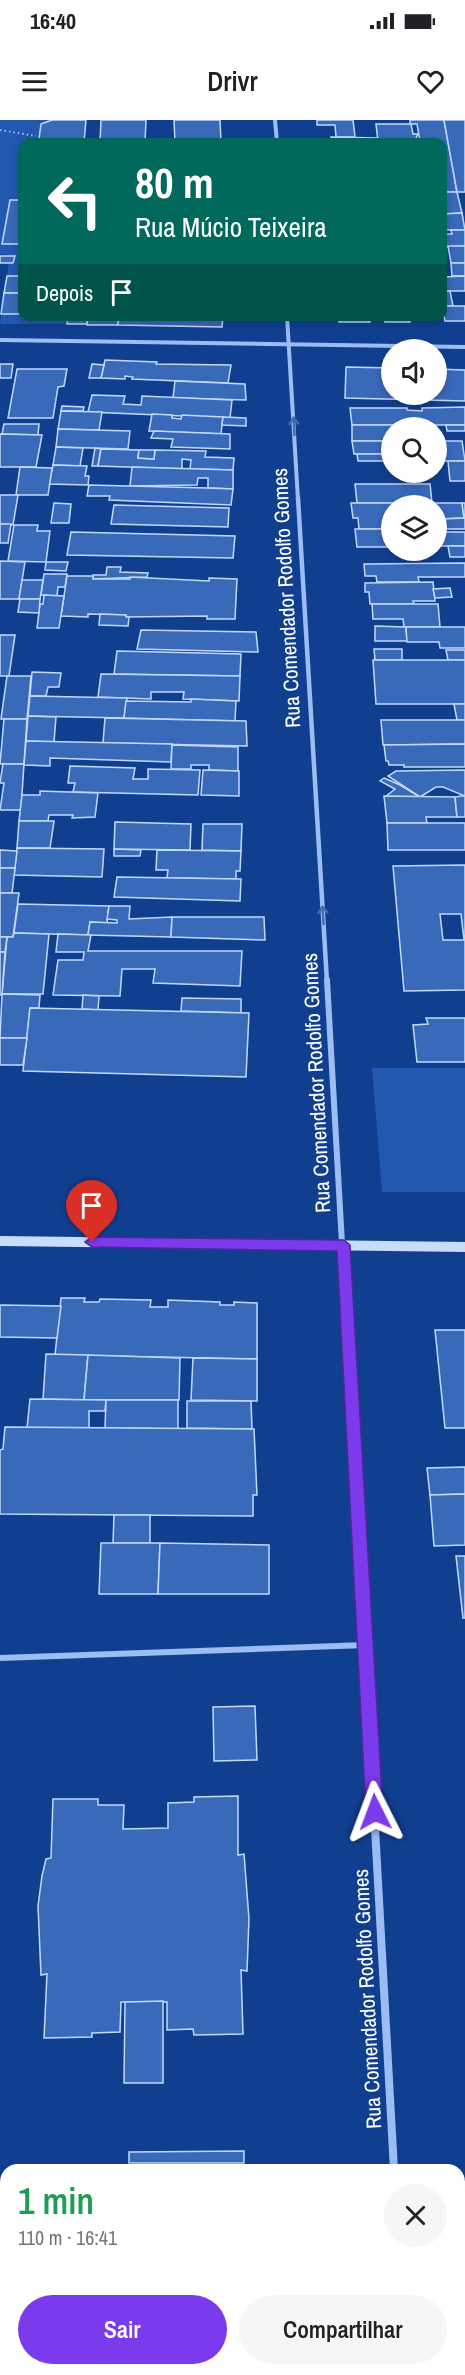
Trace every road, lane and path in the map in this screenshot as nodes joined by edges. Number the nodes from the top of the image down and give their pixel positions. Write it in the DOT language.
graph roads {
  1 [pos="275,120"];
  2 [pos="0,130"];
  3 [pos="36,136"];
  4 [pos="277,138"];
  5 [pos="287,321"];
  6 [pos="0,340"];
  7 [pos="289,344"];
  8 [pos="465,347"];
  9 [pos="0,1241"];
  10 [pos="344,1245"];
  11 [pos="465,1247"];
  12 [pos="366,1645"];
  13 [pos="0,1658"];
  14 [pos="394,2164"];
  1 -- 4 [label="street"];
  2 -- 3 [label="path"];
  5 -- 7 [label="street, Rua Comendador Rodolfo Gomes"];
  6 -- 7 [label="street"];
  7 -- 8 [label="street"];
  10 -- 7 [label="street, Rua Comendador Rodolfo Gomes, one-way"];
  9 -- 10 [label="street"];
  10 -- 11 [label="street"];
  10 -- 12 [label="street, Rua Comendador Rodolfo Gomes"];
  12 -- 13 [label="lane"];
  12 -- 14 [label="street, Rua Comendador Rodolfo Gomes"];
}
